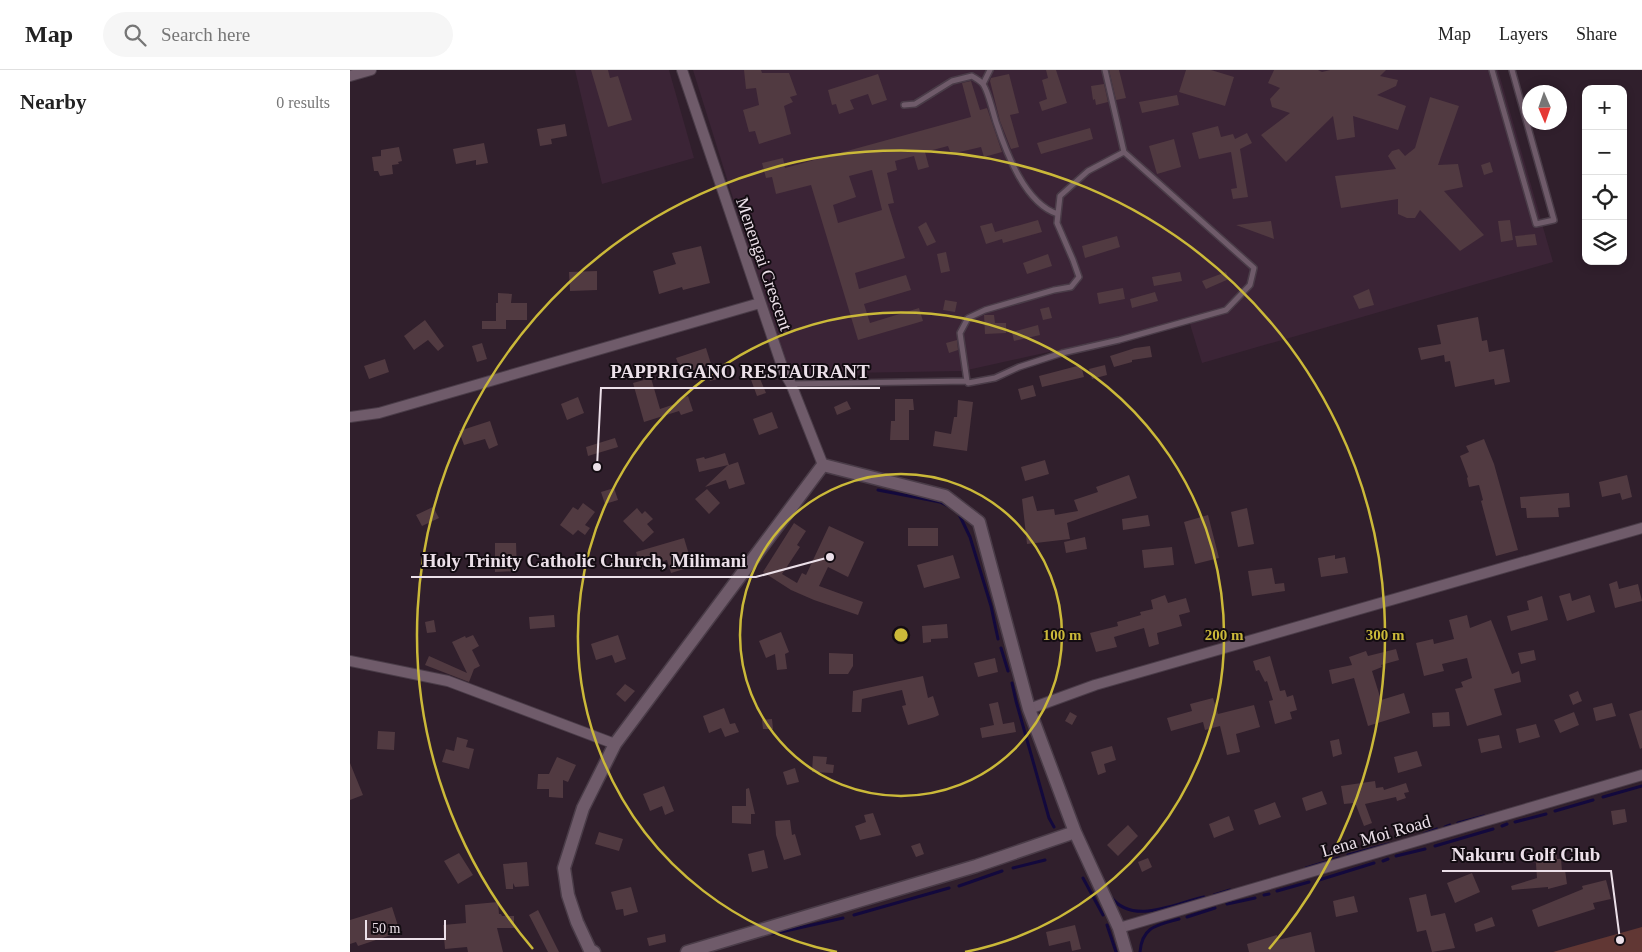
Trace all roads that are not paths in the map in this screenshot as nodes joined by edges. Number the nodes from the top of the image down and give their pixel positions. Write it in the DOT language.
graph roads {
  1 [pos="371,70"];
  2 [pos="682,70"];
  3 [pos="990,70"];
  4 [pos="1105,70"];
  5 [pos="1492,70"];
  6 [pos="1512,70"];
  7 [pos="350,76"];
  8 [pos="983,84"];
  9 [pos="904,105"];
  10 [pos="1124,152"];
  11 [pos="1058,214"];
  12 [pos="760,303"];
  13 [pos="967,381"];
  14 [pos="791,384"];
  15 [pos="350,417"];
  16 [pos="823,465"];
  17 [pos="1642,528"];
  18 [pos="350,661"];
  19 [pos="1029,709"];
  20 [pos="615,744"];
  21 [pos="1642,775"];
  22 [pos="1075,832"];
  23 [pos="1119,928"];
  24 [pos="590,951"];
  25 [pos="687,952"];
  26 [pos="1126,952"];
  1 -- 7 [label="street"];
  2 -- 12 [label="street, Menengai Crescent"];
  3 -- 8 [label="lane"];
  4 -- 10 [label="lane"];
  5 -- 6 [label="lane"];
  8 -- 9 [label="lane"];
  8 -- 11 [label="lane"];
  10 -- 11 [label="lane"];
  10 -- 13 [label="lane"];
  11 -- 13 [label="lane"];
  12 -- 14 [label="street, Menengai Crescent"];
  12 -- 15 [label="street"];
  13 -- 14 [label="lane"];
  14 -- 16 [label="street, Menengai Crescent"];
  16 -- 19 [label="street"];
  16 -- 20 [label="street"];
  17 -- 19 [label="street"];
  18 -- 20 [label="street"];
  19 -- 22 [label="street"];
  20 -- 24 [label="street"];
  21 -- 23 [label="street, Lena Moi Road"];
  22 -- 23 [label="street"];
  22 -- 25 [label="street"];
  23 -- 26 [label="street"];
}
